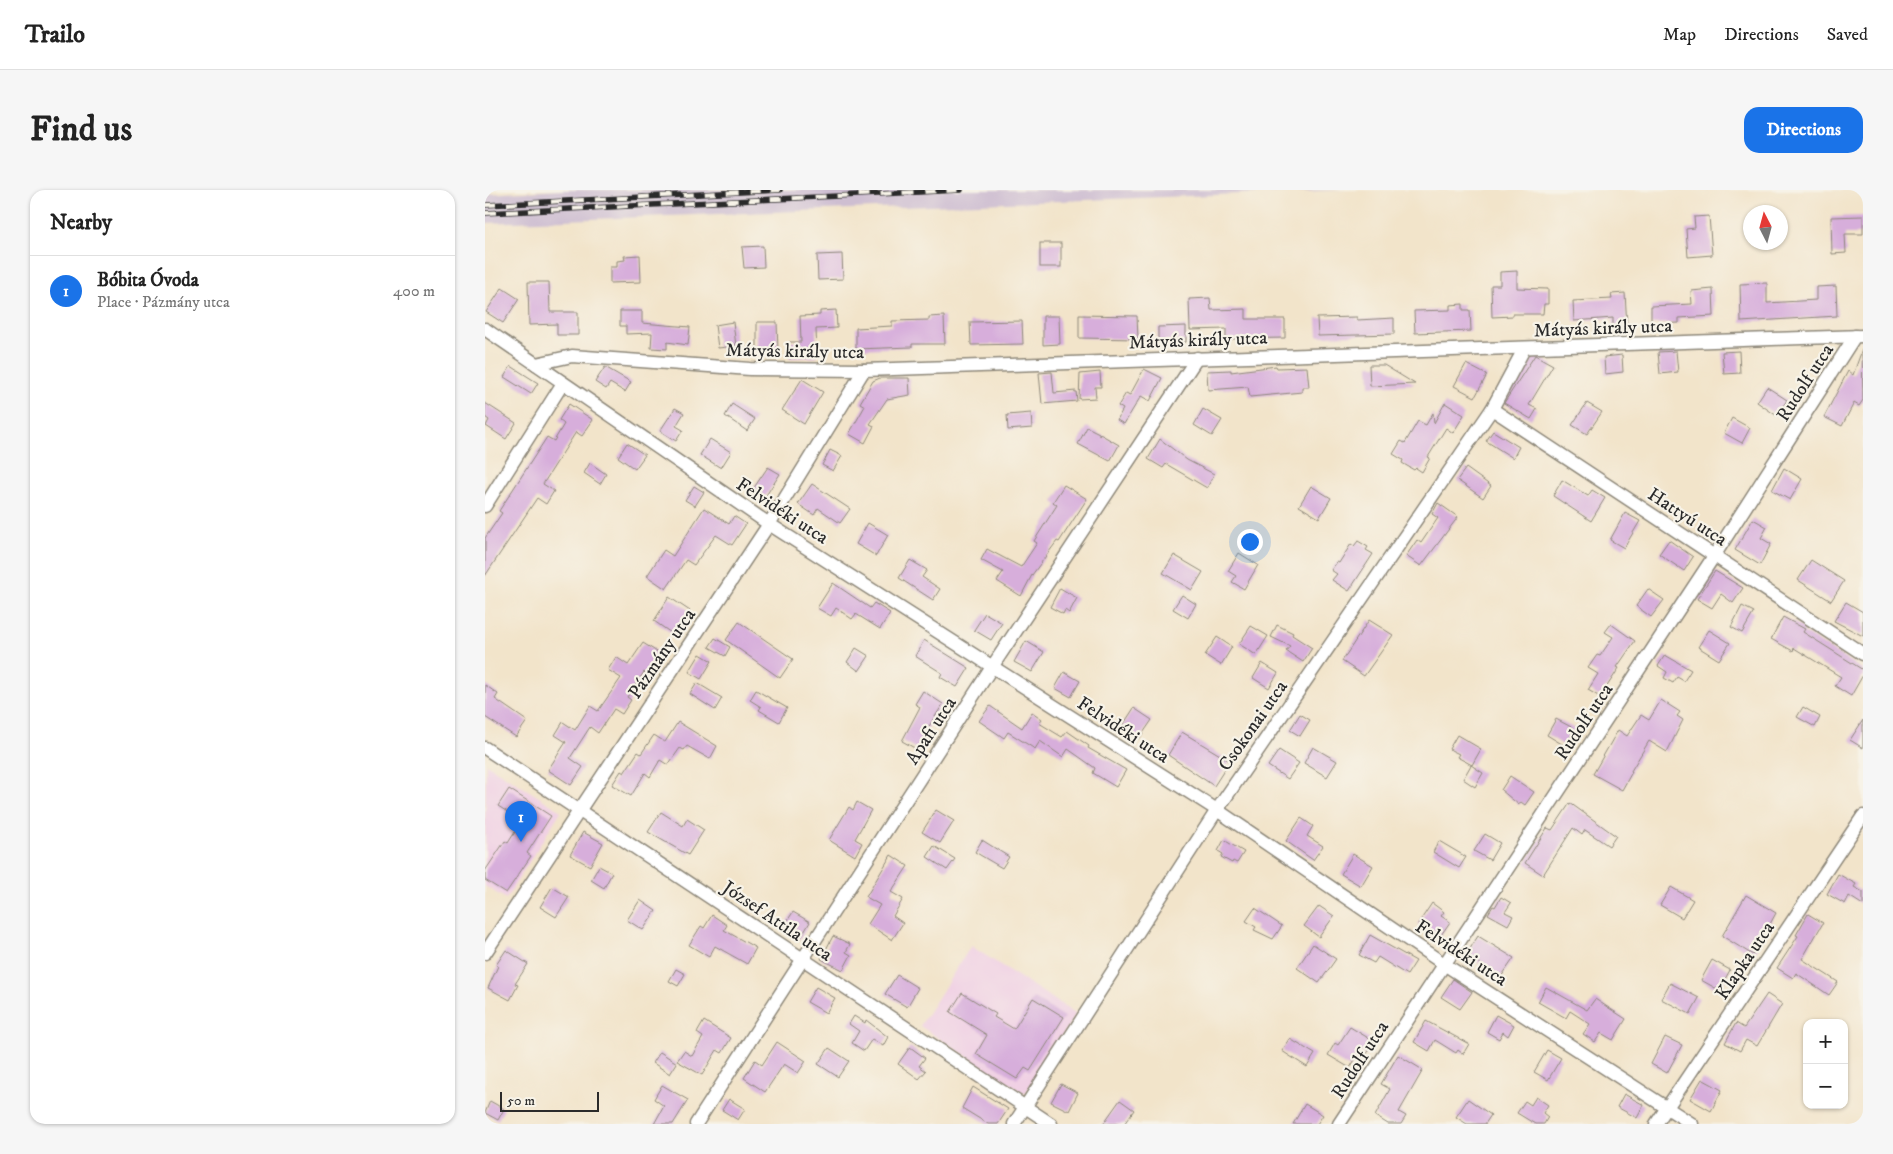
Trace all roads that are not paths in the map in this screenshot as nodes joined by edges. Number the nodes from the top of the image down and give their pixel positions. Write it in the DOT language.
graph roads {
  1 [pos="485,329"];
  2 [pos="1859,336"];
  3 [pos="1524,349"];
  4 [pos="1197,358"];
  5 [pos="536,364"];
  6 [pos="864,370"];
  7 [pos="563,383"];
  8 [pos="1492,409"];
  9 [pos="485,506"];
  10 [pos="769,524"];
  11 [pos="1715,556"];
  12 [pos="1863,654"];
  13 [pos="992,667"];
  14 [pos="485,748"];
  15 [pos="579,810"];
  16 [pos="1217,810"];
  17 [pos="1863,816"];
  18 [pos="485,954"];
  19 [pos="804,959"];
  20 [pos="1444,964"];
  21 [pos="1025,1107"];
  22 [pos="1667,1108"];
  23 [pos="696,1124"];
  24 [pos="1014,1124"];
  25 [pos="1051,1124"];
  26 [pos="1339,1124"];
  27 [pos="1656,1124"];
  28 [pos="1691,1124"];
  1 -- 5 [label="street, Felvidéki utca"];
  2 -- 3 [label="street, Mátyás király utca"];
  2 -- 11 [label="street, Rudolf utca"];
  3 -- 4 [label="street, Mátyás király utca"];
  3 -- 8 [label="street, Csokonai utca"];
  4 -- 6 [label="street, Mátyás király utca"];
  4 -- 13 [label="street, Apafi utca"];
  5 -- 6 [label="street, Mátyás király utca"];
  5 -- 7 [label="street, Felvidéki utca"];
  6 -- 10 [label="street, Pázmány utca"];
  7 -- 9 [label="street"];
  7 -- 10 [label="street, Felvidéki utca"];
  8 -- 11 [label="street, Hattyú utca"];
  8 -- 16 [label="street, Csokonai utca"];
  10 -- 13 [label="street, Felvidéki utca"];
  10 -- 15 [label="street, Pázmány utca"];
  11 -- 12 [label="street, Hattyú utca"];
  11 -- 20 [label="street, Rudolf utca"];
  13 -- 16 [label="street, Felvidéki utca"];
  13 -- 19 [label="street, Apafi utca"];
  14 -- 15 [label="street, József Attila utca"];
  15 -- 18 [label="street, Pázmány utca"];
  15 -- 19 [label="street, József Attila utca"];
  16 -- 20 [label="street, Felvidéki utca"];
  16 -- 21 [label="street, Csokonai utca"];
  17 -- 22 [label="street, Klapka utca"];
  19 -- 21 [label="street, József Attila utca"];
  19 -- 23 [label="street, Apafi utca"];
  20 -- 22 [label="street, Felvidéki utca"];
  20 -- 26 [label="street, Rudolf utca"];
  21 -- 24 [label="street, Csokonai utca"];
  21 -- 25 [label="street, József Attila utca"];
  22 -- 27 [label="street, Klapka utca"];
  22 -- 28 [label="street, Felvidéki utca"];
}
